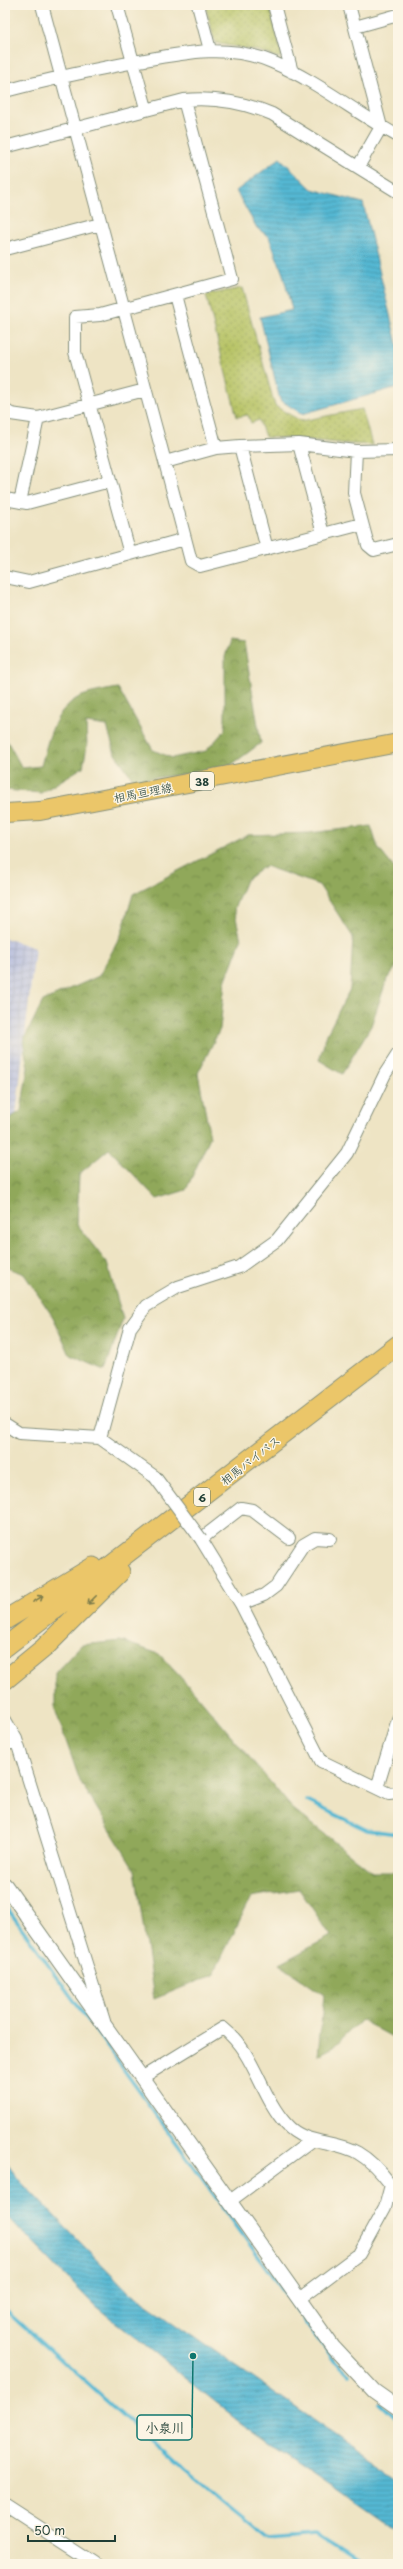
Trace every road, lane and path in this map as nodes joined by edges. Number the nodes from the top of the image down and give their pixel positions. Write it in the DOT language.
graph roads {
  1 [pos="42,5"];
  2 [pos="117,5"];
  3 [pos="198,5"];
  4 [pos="274,5"];
  5 [pos="349,5"];
  6 [pos="398,15"];
  7 [pos="355,27"];
  8 [pos="210,50"];
  9 [pos="132,63"];
  10 [pos="292,72"];
  11 [pos="61,76"];
  12 [pos="5,91"];
  13 [pos="184,100"];
  14 [pos="146,108"];
  15 [pos="381,127"];
  16 [pos="76,128"];
  17 [pos="398,136"];
  18 [pos="5,147"];
  19 [pos="358,167"];
  20 [pos="398,192"];
  21 [pos="100,224"];
  22 [pos="5,249"];
  23 [pos="175,295"];
  24 [pos="123,309"];
  25 [pos="145,390"];
  26 [pos="90,404"];
  27 [pos="5,410"];
  28 [pos="38,418"];
  29 [pos="298,444"];
  30 [pos="240,446"];
  31 [pos="216,448"];
  32 [pos="398,450"];
  33 [pos="356,451"];
  34 [pos="165,462"];
  35 [pos="110,481"];
  36 [pos="5,499"];
  37 [pos="20,502"];
  38 [pos="362,524"];
  39 [pos="322,534"];
  40 [pos="185,539"];
  41 [pos="398,544"];
  42 [pos="267,549"];
  43 [pos="130,554"];
  44 [pos="5,577"];
  45 [pos="398,743"];
  46 [pos="5,813"];
  47 [pos="398,1054"];
  48 [pos="398,1345"];
  49 [pos="5,1424"];
  50 [pos="100,1438"];
  51 [pos="169,1522"];
  52 [pos="289,1538"];
  53 [pos="201,1539"];
  54 [pos="330,1540"];
  55 [pos="241,1604"];
  56 [pos="5,1620"];
  57 [pos="5,1647"];
  58 [pos="5,1680"];
  59 [pos="398,1719"];
  60 [pos="5,1720"];
  61 [pos="16,1739"];
  62 [pos="5,1746"];
  63 [pos="377,1788"];
  64 [pos="398,1793"];
  65 [pos="5,1885"];
  66 [pos="105,2024"];
  67 [pos="143,2077"];
  68 [pos="312,2140"];
  69 [pos="230,2201"];
  70 [pos="299,2299"];
  71 [pos="398,2408"];
  72 [pos="5,2505"];
  73 [pos="96,2564"];
  1 -- 11 [label="street"];
  2 -- 9 [label="street"];
  3 -- 8 [label="street"];
  4 -- 10 [label="street"];
  5 -- 7 [label="street"];
  6 -- 7 [label="street"];
  7 -- 15 [label="street"];
  8 -- 9 [label="street"];
  8 -- 10 [label="street"];
  9 -- 11 [label="street"];
  9 -- 14 [label="street"];
  10 -- 15 [label="street"];
  11 -- 12 [label="street"];
  11 -- 16 [label="street"];
  13 -- 14 [label="street"];
  13 -- 19 [label="street"];
  13 -- 23 [label="street"];
  14 -- 16 [label="street"];
  15 -- 17 [label="street"];
  15 -- 19 [label="street"];
  16 -- 18 [label="street"];
  16 -- 21 [label="street"];
  19 -- 20 [label="street"];
  21 -- 22 [label="street"];
  21 -- 24 [label="street"];
  23 -- 24 [label="street"];
  23 -- 31 [label="street"];
  24 -- 25 [label="street"];
  24 -- 26 [label="street"];
  25 -- 26 [label="street"];
  25 -- 34 [label="street"];
  26 -- 28 [label="street"];
  26 -- 35 [label="street"];
  27 -- 28 [label="street"];
  28 -- 37 [label="street"];
  29 -- 30 [label="street"];
  29 -- 33 [label="street"];
  29 -- 39 [label="street"];
  30 -- 31 [label="street"];
  30 -- 42 [label="street"];
  31 -- 34 [label="street"];
  32 -- 33 [label="street"];
  33 -- 38 [label="street"];
  34 -- 40 [label="street"];
  35 -- 37 [label="street"];
  35 -- 43 [label="street"];
  36 -- 37 [label="street"];
  38 -- 39 [label="street"];
  38 -- 41 [label="street"];
  39 -- 42 [label="street"];
  40 -- 42 [label="street"];
  40 -- 43 [label="street"];
  43 -- 44 [label="street"];
  45 -- 46 [label="main road, 相馬亘理線 / 38"];
  47 -- 50 [label="street"];
  48 -- 51 [label="highway, 相馬バイパス / 6"];
  49 -- 50 [label="street"];
  50 -- 53 [label="street, bridge"];
  56 -- 51 [label="highway, one-way"];
  51 -- 57 [label="highway, 相馬バイパス / 6"];
  51 -- 58 [label="highway, one-way"];
  52 -- 53 [label="street"];
  53 -- 55 [label="street"];
  54 -- 55 [label="street"];
  55 -- 63 [label="street"];
  59 -- 63 [label="street"];
  60 -- 61 [label="street"];
  61 -- 62 [label="street"];
  61 -- 66 [label="street"];
  63 -- 64 [label="street"];
  65 -- 66 [label="street"];
  66 -- 67 [label="street"];
  67 -- 68 [label="street"];
  67 -- 69 [label="street"];
  68 -- 69 [label="street"];
  68 -- 70 [label="street"];
  69 -- 70 [label="street"];
  70 -- 71 [label="street"];
  72 -- 73 [label="street"];
}
